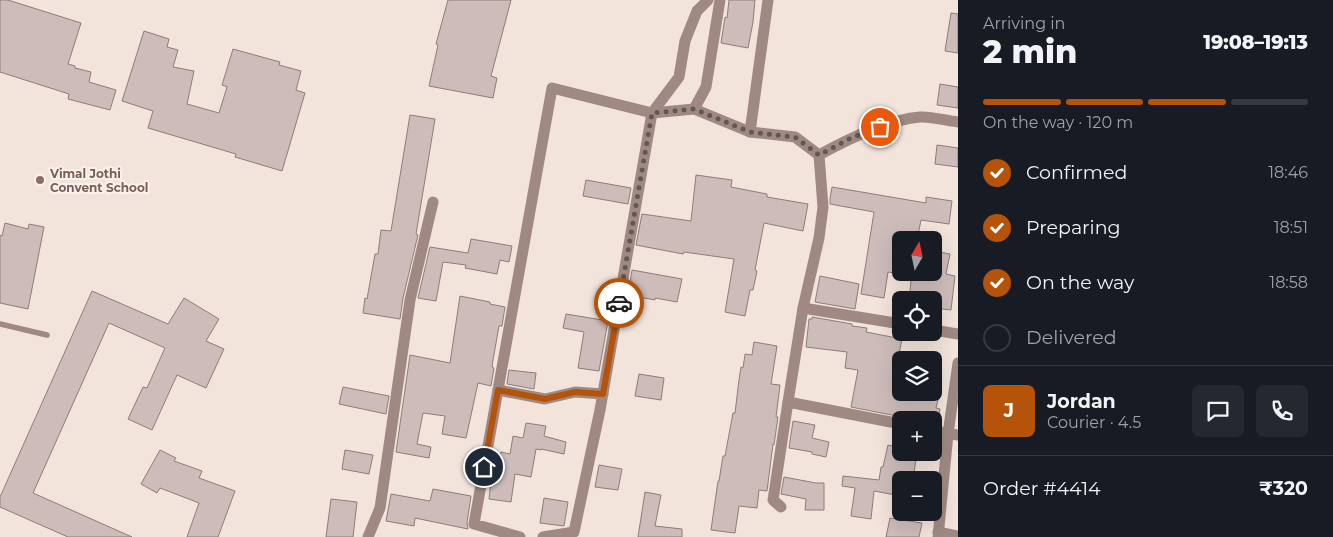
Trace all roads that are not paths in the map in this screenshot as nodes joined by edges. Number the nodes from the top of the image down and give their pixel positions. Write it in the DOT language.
graph roads {
  1 [pos="708,0"];
  2 [pos="720,0"];
  3 [pos="768,0"];
  4 [pos="694,109"];
  5 [pos="652,113"];
  6 [pos="958,122"];
  7 [pos="750,132"];
  8 [pos="819,155"];
  9 [pos="433,202"];
  10 [pos="803,308"];
  11 [pos="892,323"];
  12 [pos="0,324"];
  13 [pos="942,331"];
  14 [pos="958,334"];
  15 [pos="46,335"];
  16 [pos="958,363"];
  17 [pos="498,390"];
  18 [pos="603,394"];
  19 [pos="788,402"];
  20 [pos="892,422"];
  21 [pos="953,435"];
  22 [pos="781,507"];
  23 [pos="938,534"];
  24 [pos="958,536"];
  25 [pos="368,537"];
  26 [pos="520,537"];
  27 [pos="543,537"];
  1 -- 5 [label="street"];
  2 -- 4 [label="street"];
  3 -- 7 [label="street"];
  4 -- 5 [label="street"];
  4 -- 7 [label="street"];
  5 -- 17 [label="street"];
  5 -- 18 [label="street"];
  6 -- 8 [label="street"];
  7 -- 8 [label="street"];
  8 -- 10 [label="street"];
  9 -- 25 [label="street"];
  10 -- 11 [label="street"];
  10 -- 19 [label="street"];
  12 -- 15 [label="lane"];
  13 -- 14 [label="street"];
  16 -- 21 [label="street"];
  17 -- 18 [label="street"];
  17 -- 26 [label="street"];
  18 -- 27 [label="street"];
  19 -- 20 [label="street"];
  19 -- 22 [label="street"];
  21 -- 23 [label="street"];
  23 -- 24 [label="street"];
}
